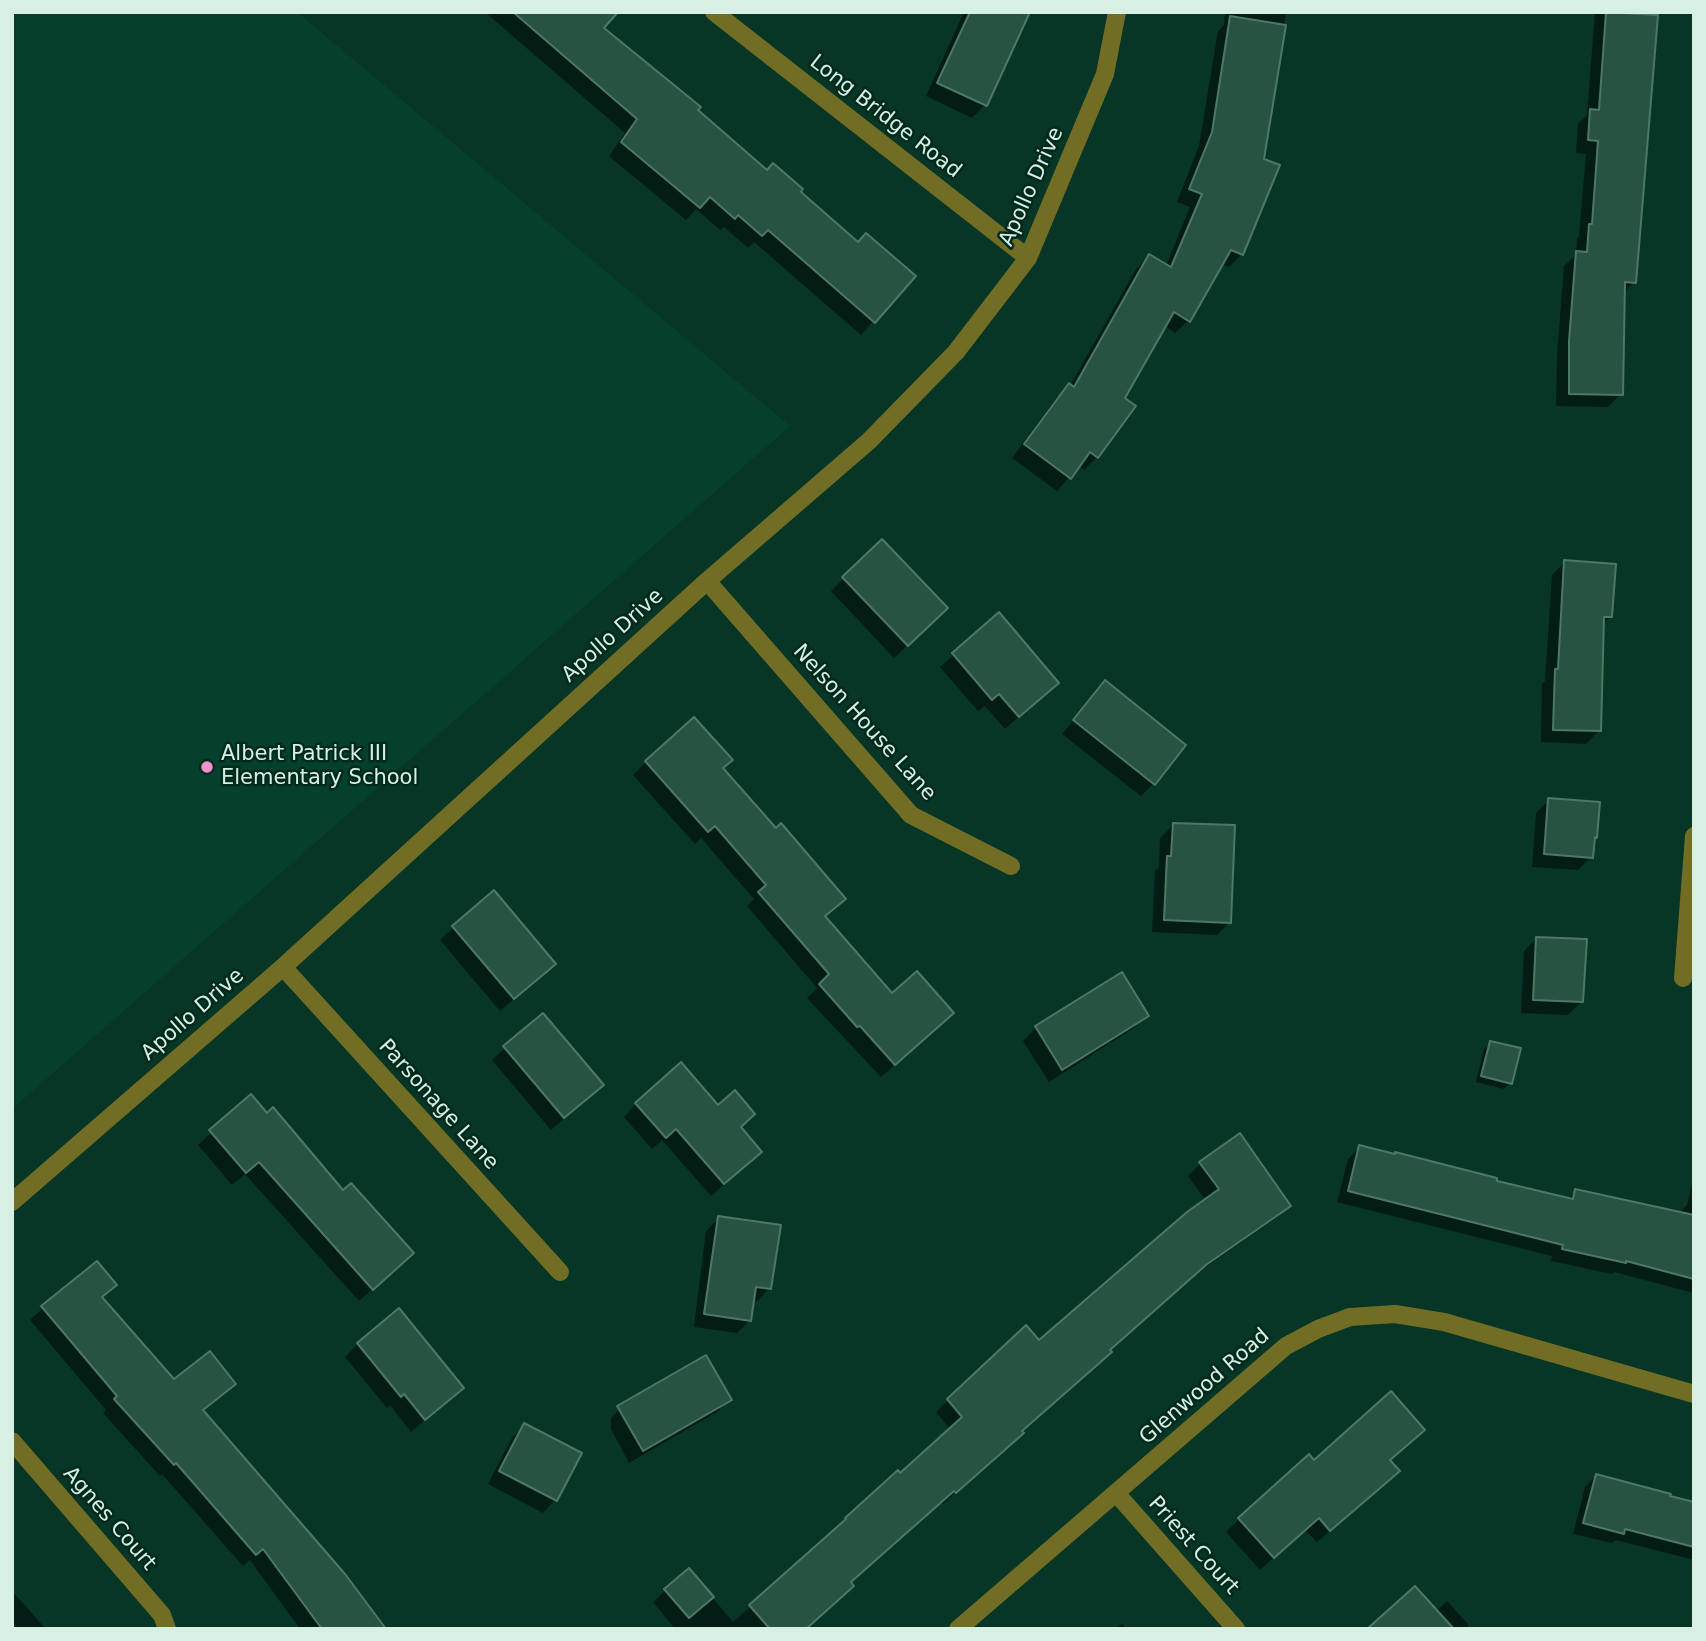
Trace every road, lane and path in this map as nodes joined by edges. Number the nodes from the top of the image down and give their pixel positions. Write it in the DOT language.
graph roads {
  1 [pos="714,12"];
  2 [pos="1117,12"];
  3 [pos="1028,258"];
  4 [pos="707,581"];
  5 [pos="1694,836"];
  6 [pos="1010,866"];
  7 [pos="283,967"];
  8 [pos="1683,978"];
  9 [pos="12,1202"];
  10 [pos="559,1272"];
  11 [pos="1694,1394"];
  12 [pos="12,1441"];
  13 [pos="1116,1493"];
  14 [pos="167,1629"];
  15 [pos="958,1629"];
  16 [pos="1236,1629"];
  1 -- 3 [label="street, Long Bridge Road"];
  2 -- 3 [label="street, Apollo Drive"];
  3 -- 4 [label="street, Apollo Drive"];
  4 -- 6 [label="street, Nelson House Lane"];
  4 -- 7 [label="street, Apollo Drive"];
  5 -- 8 [label="street"];
  7 -- 9 [label="street, Apollo Drive"];
  7 -- 10 [label="street, Parsonage Lane"];
  11 -- 13 [label="street, Glenwood Road"];
  12 -- 14 [label="street, Agnes Court"];
  13 -- 15 [label="street, Glenwood Road"];
  13 -- 16 [label="street, Priest Court"];
}
